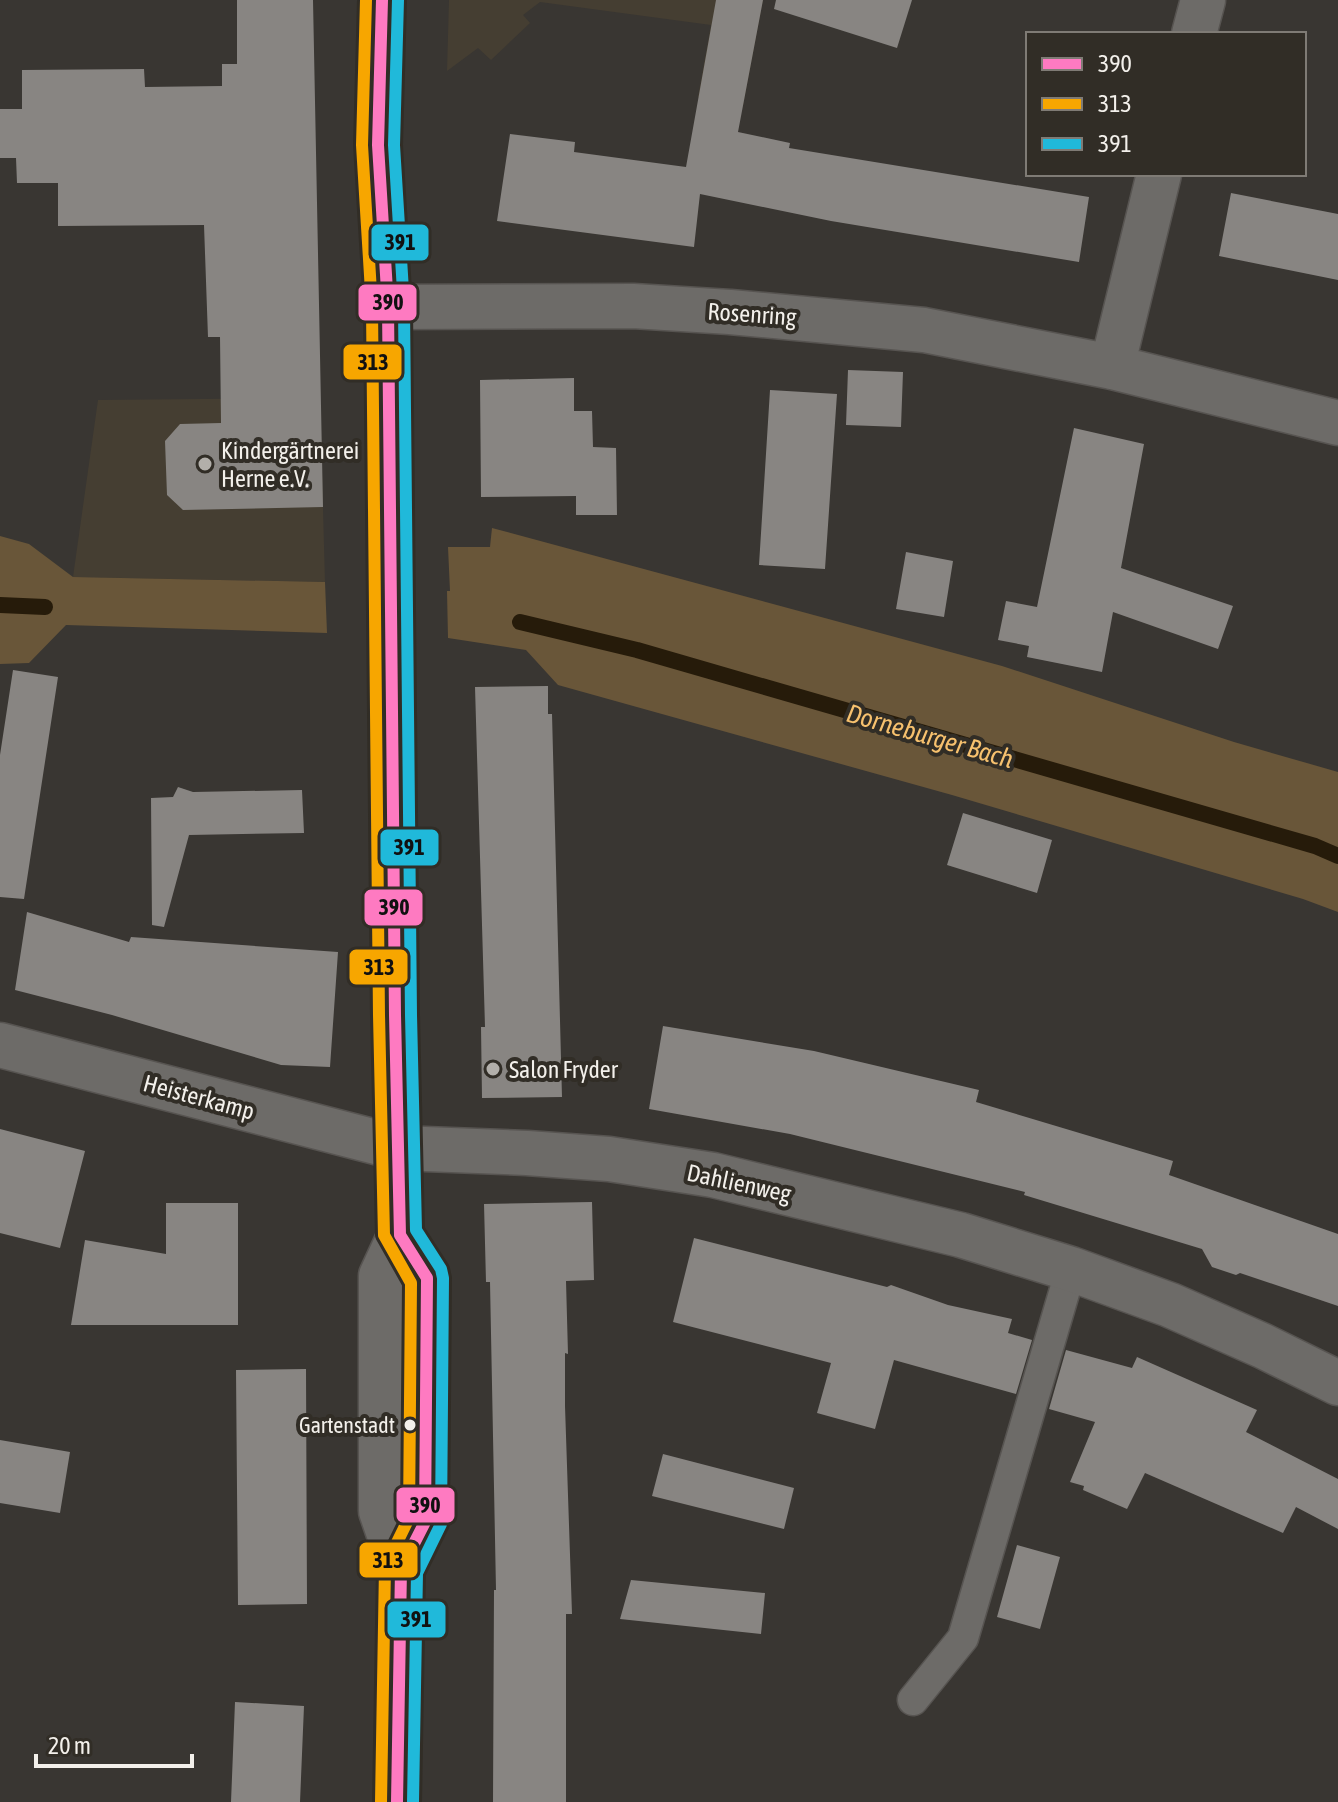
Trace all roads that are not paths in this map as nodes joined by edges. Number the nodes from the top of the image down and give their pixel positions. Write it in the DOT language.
graph roads {
  1 [pos="382,0"];
  2 [pos="1203,0"];
  3 [pos="1195,32"];
  4 [pos="1159,176"];
  5 [pos="388,307"];
  6 [pos="1112,367"];
  7 [pos="1338,423"];
  8 [pos="0,1045"];
  9 [pos="399,1148"];
  10 [pos="1071,1269"];
  11 [pos="1338,1383"];
  12 [pos="913,1700"];
  13 [pos="397,1802"];
  1 -- 5 [label="street"];
  2 -- 3 [label="street"];
  4 -- 6 [label="street"];
  5 -- 6 [label="street, Rosenring"];
  5 -- 9 [label="street"];
  6 -- 7 [label="street, Rosenring"];
  8 -- 9 [label="street, Heisterkamp"];
  9 -- 10 [label="street, Dahlienweg"];
  9 -- 13 [label="street"];
  10 -- 11 [label="street, Dahlienweg"];
  10 -- 12 [label="lane"];
}
